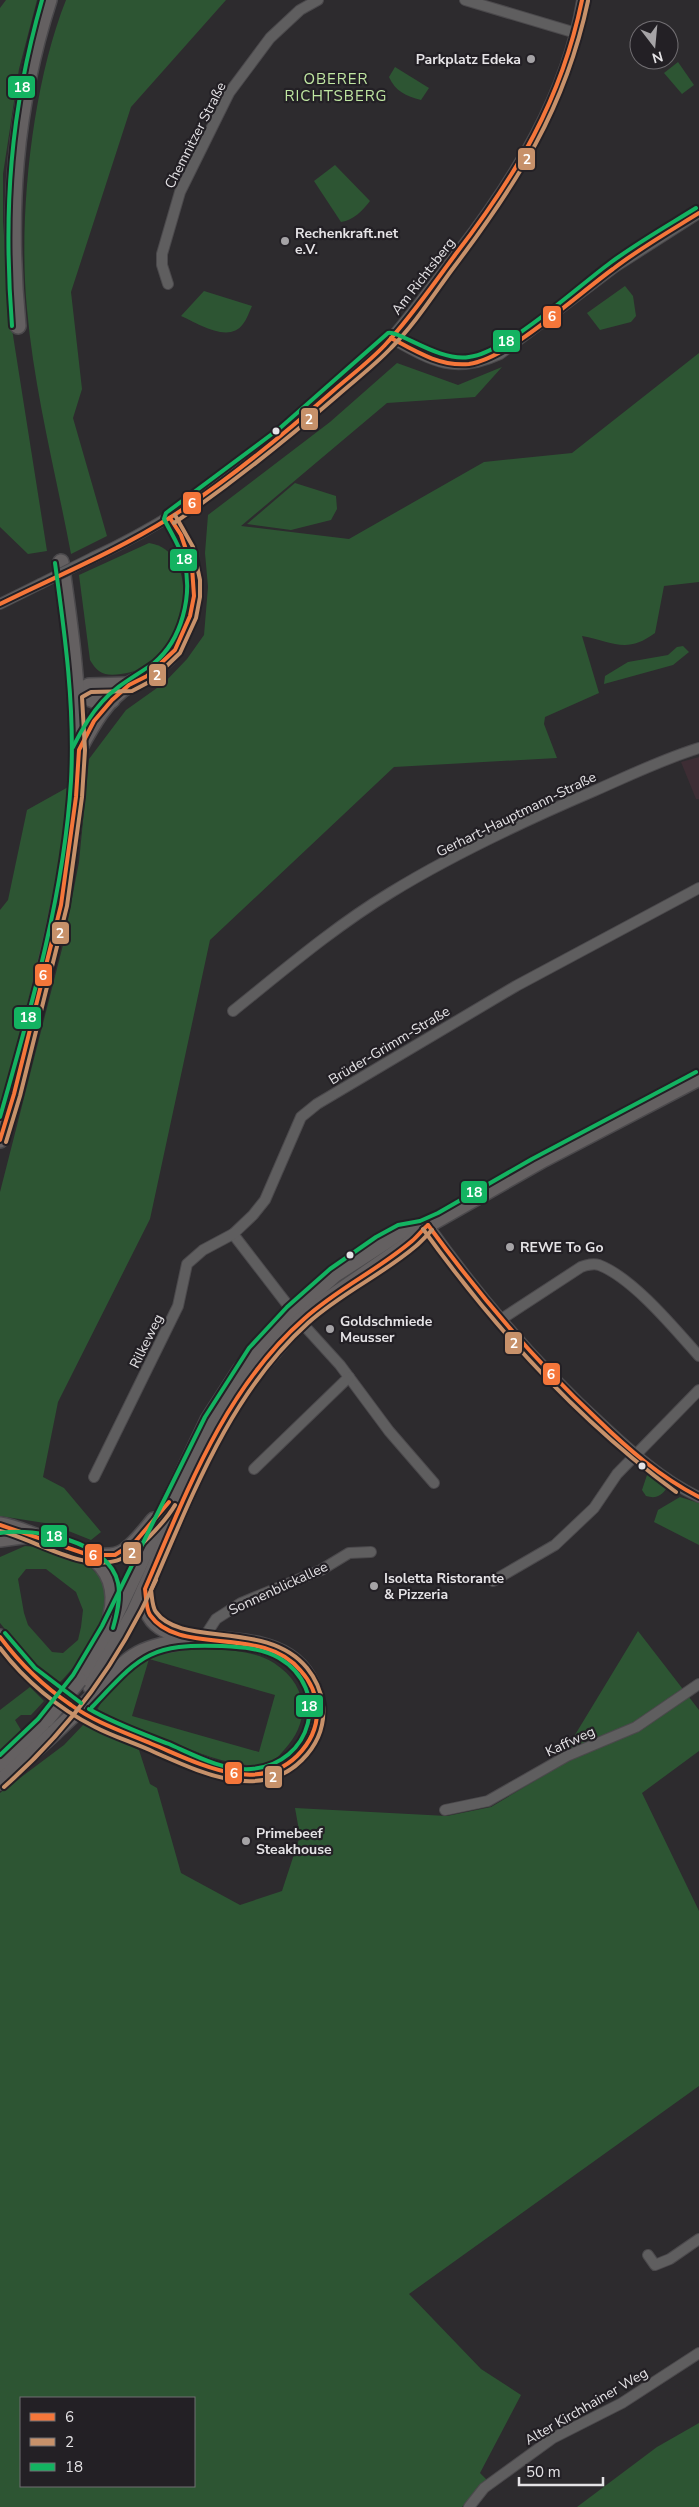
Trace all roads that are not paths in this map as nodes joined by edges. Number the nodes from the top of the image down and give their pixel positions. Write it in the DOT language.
graph roads {
  1 [pos="50,0"];
  2 [pos="318,0"];
  3 [pos="465,0"];
  4 [pos="582,0"];
  5 [pos="576,33"];
  6 [pos="699,213"];
  7 [pos="168,284"];
  8 [pos="18,326"];
  9 [pos="391,338"];
  10 [pos="170,518"];
  11 [pos="61,562"];
  12 [pos="0,604"];
  13 [pos="129,685"];
  14 [pos="75,693"];
  15 [pos="112,700"];
  16 [pos="699,748"];
  17 [pos="78,750"];
  18 [pos="699,888"];
  19 [pos="233,1011"];
  20 [pos="699,1078"];
  21 [pos="0,1140"];
  22 [pos="428,1225"];
  23 [pos="233,1234"];
  24 [pos="297,1316"];
  25 [pos="500,1320"];
  26 [pos="699,1356"];
  27 [pos="349,1377"];
  28 [pos="699,1390"];
  29 [pos="636,1455"];
  30 [pos="254,1469"];
  31 [pos="94,1477"];
  32 [pos="434,1483"];
  33 [pos="699,1497"];
  34 [pos="167,1506"];
  35 [pos="0,1525"];
  36 [pos="33,1535"];
  37 [pos="0,1539"];
  38 [pos="371,1552"];
  39 [pos="87,1554"];
  40 [pos="493,1582"];
  41 [pos="145,1589"];
  42 [pos="0,1637"];
  43 [pos="203,1639"];
  44 [pos="104,1640"];
  45 [pos="699,1684"];
  46 [pos="89,1686"];
  47 [pos="50,1726"];
  48 [pos="0,1764"];
  49 [pos="0,1782"];
  50 [pos="446,1810"];
  51 [pos="699,2239"];
  52 [pos="648,2255"];
  53 [pos="699,2353"];
  54 [pos="469,2507"];
  1 -- 8 [label="main road"];
  2 -- 7 [label="street, Chemnitzer Straße"];
  3 -- 5 [label="street"];
  4 -- 5 [label="street, Am Richtsberg"];
  5 -- 9 [label="street, Am Richtsberg"];
  6 -- 9 [label="street"];
  9 -- 10 [label="street, Am Richtsberg"];
  10 -- 12 [label="street, Am Richtsberg, bridge"];
  10 -- 13 [label="main road"];
  11 -- 14 [label="main road"];
  13 -- 14 [label="main road"];
  13 -- 15 [label="main road"];
  14 -- 15 [label="main road"];
  14 -- 17 [label="main road"];
  15 -- 17 [label="main road"];
  16 -- 19 [label="street, Gerhart-Hauptmann-Straße"];
  17 -- 21 [label="main road"];
  18 -- 23 [label="street, Brüder-Grimm-Straße"];
  20 -- 22 [label="main road"];
  22 -- 24 [label="main road"];
  22 -- 25 [label="street"];
  23 -- 24 [label="street"];
  23 -- 31 [label="street, Rilkeweg"];
  24 -- 27 [label="street"];
  24 -- 34 [label="main road"];
  24 -- 41 [label="main road"];
  25 -- 26 [label="street"];
  25 -- 29 [label="street"];
  27 -- 30 [label="street"];
  27 -- 32 [label="street"];
  28 -- 29 [label="street"];
  29 -- 33 [label="street"];
  29 -- 40 [label="street"];
  34 -- 39 [label="main road"];
  34 -- 44 [label="main road"];
  35 -- 36 [label="main road"];
  36 -- 37 [label="main road"];
  36 -- 39 [label="main road"];
  38 -- 43 [label="street, Sonnenblickallee"];
  39 -- 44 [label="main road"];
  41 -- 43 [label="main road"];
  41 -- 46 [label="main road"];
  42 -- 43 [label="main road"];
  43 -- 46 [label="main road"];
  44 -- 46 [label="main road"];
  45 -- 50 [label="street, Kaffweg"];
  46 -- 47 [label="main road, bridge"];
  47 -- 48 [label="main road"];
  47 -- 49 [label="main road"];
  51 -- 52 [label="street"];
  53 -- 54 [label="street, Alter Kirchhainer Weg"];
}
